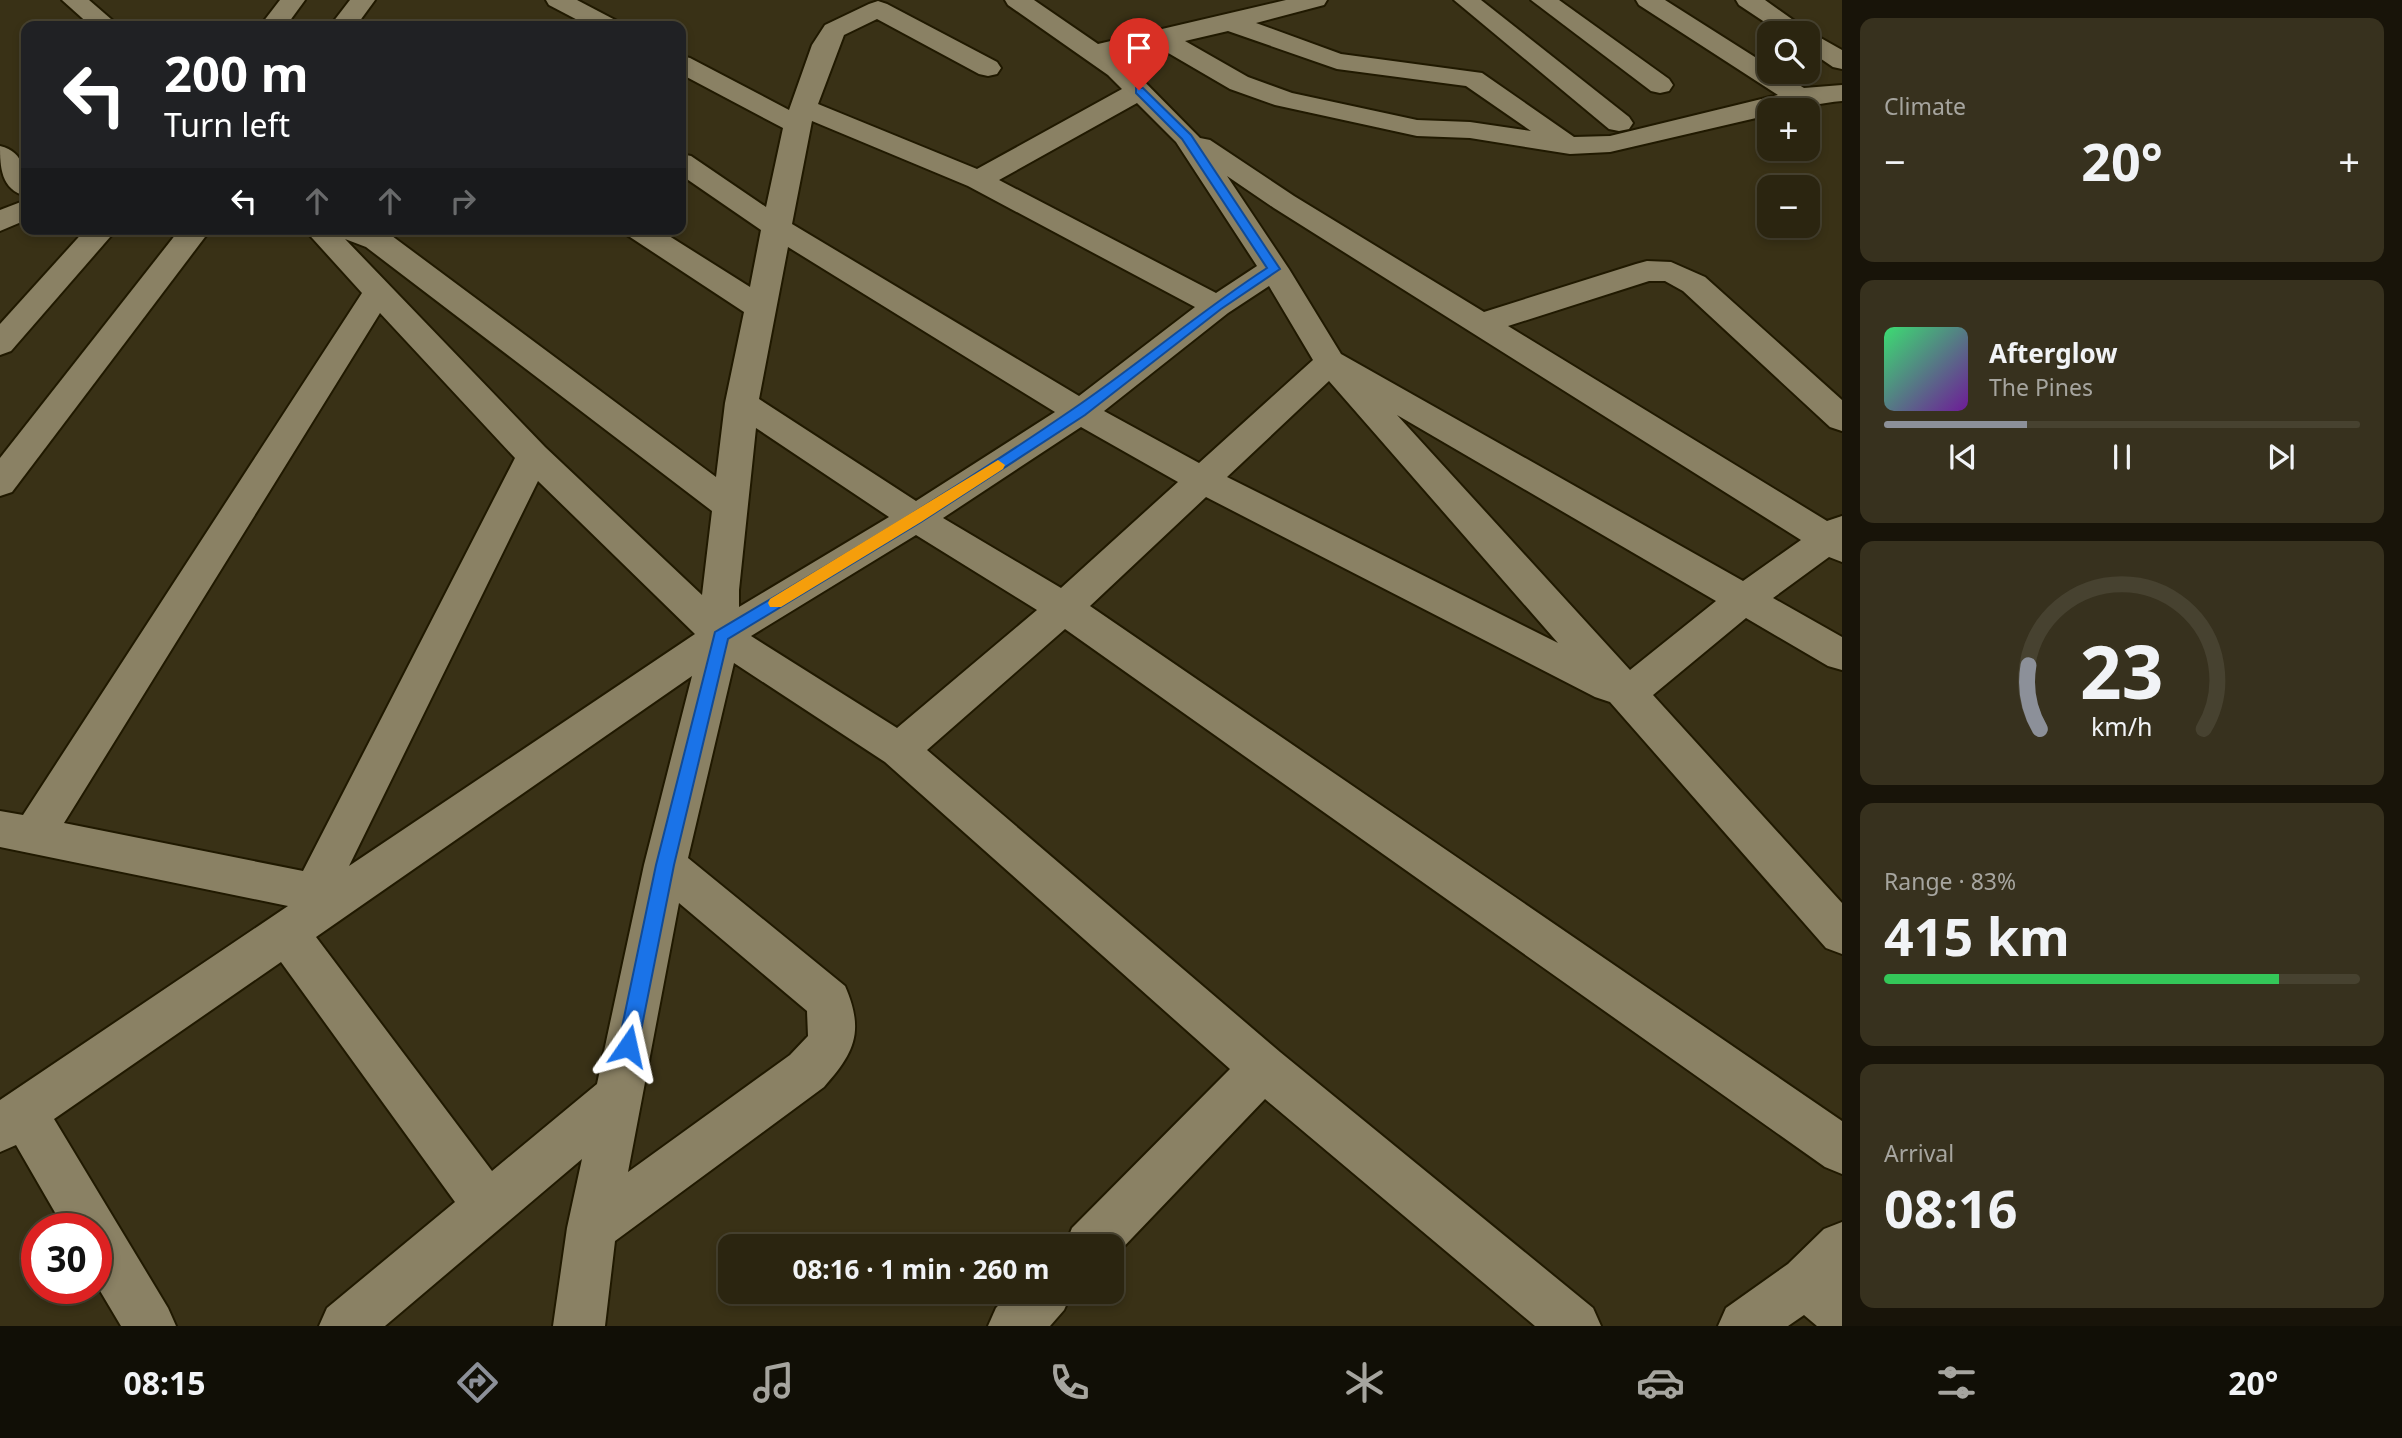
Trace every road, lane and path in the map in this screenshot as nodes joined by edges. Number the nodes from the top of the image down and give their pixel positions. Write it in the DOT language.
graph roads {
  1 [pos="74,0"];
  2 [pos="293,0"];
  3 [pos="363,0"];
  4 [pos="558,0"];
  5 [pos="1017,0"];
  6 [pos="1315,0"];
  7 [pos="1466,0"];
  8 [pos="1543,0"];
  9 [pos="1647,0"];
  10 [pos="1748,0"];
  11 [pos="100,21"];
  12 [pos="277,21"];
  13 [pos="347,21"];
  14 [pos="598,21"];
  15 [pos="1780,21"];
  16 [pos="1228,22"];
  17 [pos="1161,38"];
  18 [pos="1820,47"];
  19 [pos="1094,53"];
  20 [pos="1842,61"];
  21 [pos="686,66"];
  22 [pos="988,68"];
  23 [pos="1660,85"];
  24 [pos="1139,90"];
  25 [pos="1842,93"];
  26 [pos="1799,97"];
  27 [pos="800,116"];
  28 [pos="1619,123"];
  29 [pos="1186,137"];
  30 [pos="1570,146"];
  31 [pos="0,154"];
  32 [pos="686,165"];
  33 [pos="978,180"];
  34 [pos="21,181"];
  35 [pos="21,212"];
  36 [pos="0,222"];
  37 [pos="778,228"];
  38 [pos="98,235"];
  39 [pos="191,235"];
  40 [pos="325,235"];
  41 [pos="365,235"];
  42 [pos="646,235"];
  43 [pos="1274,269"];
  44 [pos="378,292"];
  45 [pos="1217,306"];
  46 [pos="762,309"];
  47 [pos="1481,324"];
  48 [pos="0,344"];
  49 [pos="1330,362"];
  50 [pos="742,403"];
  51 [pos="1080,412"];
  52 [pos="1842,419"];
  53 [pos="533,456"];
  54 [pos="1202,480"];
  55 [pos="0,483"];
  56 [pos="730,506"];
  57 [pos="916,518"];
  58 [pos="1837,539"];
  59 [pos="1743,600"];
  60 [pos="1064,608"];
  61 [pos="721,636"];
  62 [pos="1842,655"];
  63 [pos="1626,695"];
  64 [pos="899,750"];
  65 [pos="17,832"];
  66 [pos="665,865"];
  67 [pos="326,895"];
  68 [pos="286,933"];
  69 [pos="1842,934"];
  70 [pos="1263,1068"];
  71 [pos="617,1098"];
  72 [pos="12,1120"];
  73 [pos="1842,1150"];
  74 [pos="488,1206"];
  75 [pos="81,1213"];
  76 [pos="592,1228"];
  77 [pos="1102,1234"];
  78 [pos="1842,1247"];
  79 [pos="112,1262"];
  80 [pos="1824,1298"];
  81 [pos="1035,1304"];
  82 [pos="150,1326"];
  83 [pos="345,1326"];
  84 [pos="579,1326"];
  85 [pos="1014,1326"];
  86 [pos="1575,1326"];
  87 [pos="1744,1326"];
  1 -- 11 [label="street"];
  2 -- 12 [label="street"];
  3 -- 13 [label="street"];
  4 -- 14 [label="street"];
  5 -- 19 [label="street"];
  6 -- 16 [label="street"];
  7 -- 28 [label="street"];
  8 -- 23 [label="street"];
  9 -- 26 [label="street"];
  10 -- 15 [label="street"];
  16 -- 17 [label="street"];
  16 -- 30 [label="street"];
  17 -- 19 [label="street"];
  17 -- 30 [label="street"];
  18 -- 20 [label="street"];
  19 -- 24 [label="street"];
  21 -- 27 [label="street"];
  22 -- 27 [label="street"];
  24 -- 29 [label="street"];
  24 -- 33 [label="street"];
  25 -- 26 [label="street"];
  26 -- 30 [label="street"];
  27 -- 33 [label="street"];
  27 -- 37 [label="street"];
  29 -- 43 [label="street"];
  29 -- 47 [label="street"];
  31 -- 34 [label="street"];
  32 -- 37 [label="street"];
  33 -- 45 [label="street"];
  35 -- 36 [label="street"];
  37 -- 46 [label="street"];
  37 -- 51 [label="street"];
  38 -- 48 [label="street"];
  39 -- 55 [label="street"];
  40 -- 44 [label="street"];
  41 -- 56 [label="street"];
  42 -- 46 [label="street"];
  43 -- 45 [label="street"];
  43 -- 49 [label="street"];
  44 -- 53 [label="street"];
  44 -- 65 [label="street"];
  45 -- 51 [label="street"];
  46 -- 50 [label="street"];
  47 -- 52 [label="street"];
  47 -- 58 [label="street"];
  49 -- 54 [label="street"];
  49 -- 59 [label="street"];
  49 -- 63 [label="street"];
  50 -- 56 [label="street"];
  50 -- 57 [label="street"];
  51 -- 54 [label="street"];
  51 -- 57 [label="street"];
  53 -- 61 [label="street"];
  53 -- 67 [label="street"];
  54 -- 60 [label="street"];
  54 -- 63 [label="street"];
  56 -- 61 [label="street"];
  57 -- 60 [label="street"];
  57 -- 61 [label="street"];
  58 -- 59 [label="street"];
  59 -- 62 [label="street"];
  59 -- 63 [label="street"];
  60 -- 64 [label="street"];
  60 -- 73 [label="street"];
  61 -- 64 [label="street"];
  61 -- 66 [label="street"];
  61 -- 67 [label="street"];
  63 -- 69 [label="street"];
  64 -- 70 [label="street"];
  65 -- 67 [label="street"];
  66 -- 71 [label="street"];
  66 -- 76 [label="street"];
  67 -- 68 [label="street"];
  68 -- 72 [label="street"];
  68 -- 74 [label="street"];
  70 -- 77 [label="street"];
  70 -- 86 [label="street"];
  71 -- 74 [label="street"];
  71 -- 76 [label="street"];
  72 -- 75 [label="street"];
  74 -- 83 [label="street"];
  76 -- 84 [label="street"];
  78 -- 80 [label="street"];
  79 -- 82 [label="street"];
  80 -- 87 [label="street"];
  81 -- 85 [label="street"];
}
